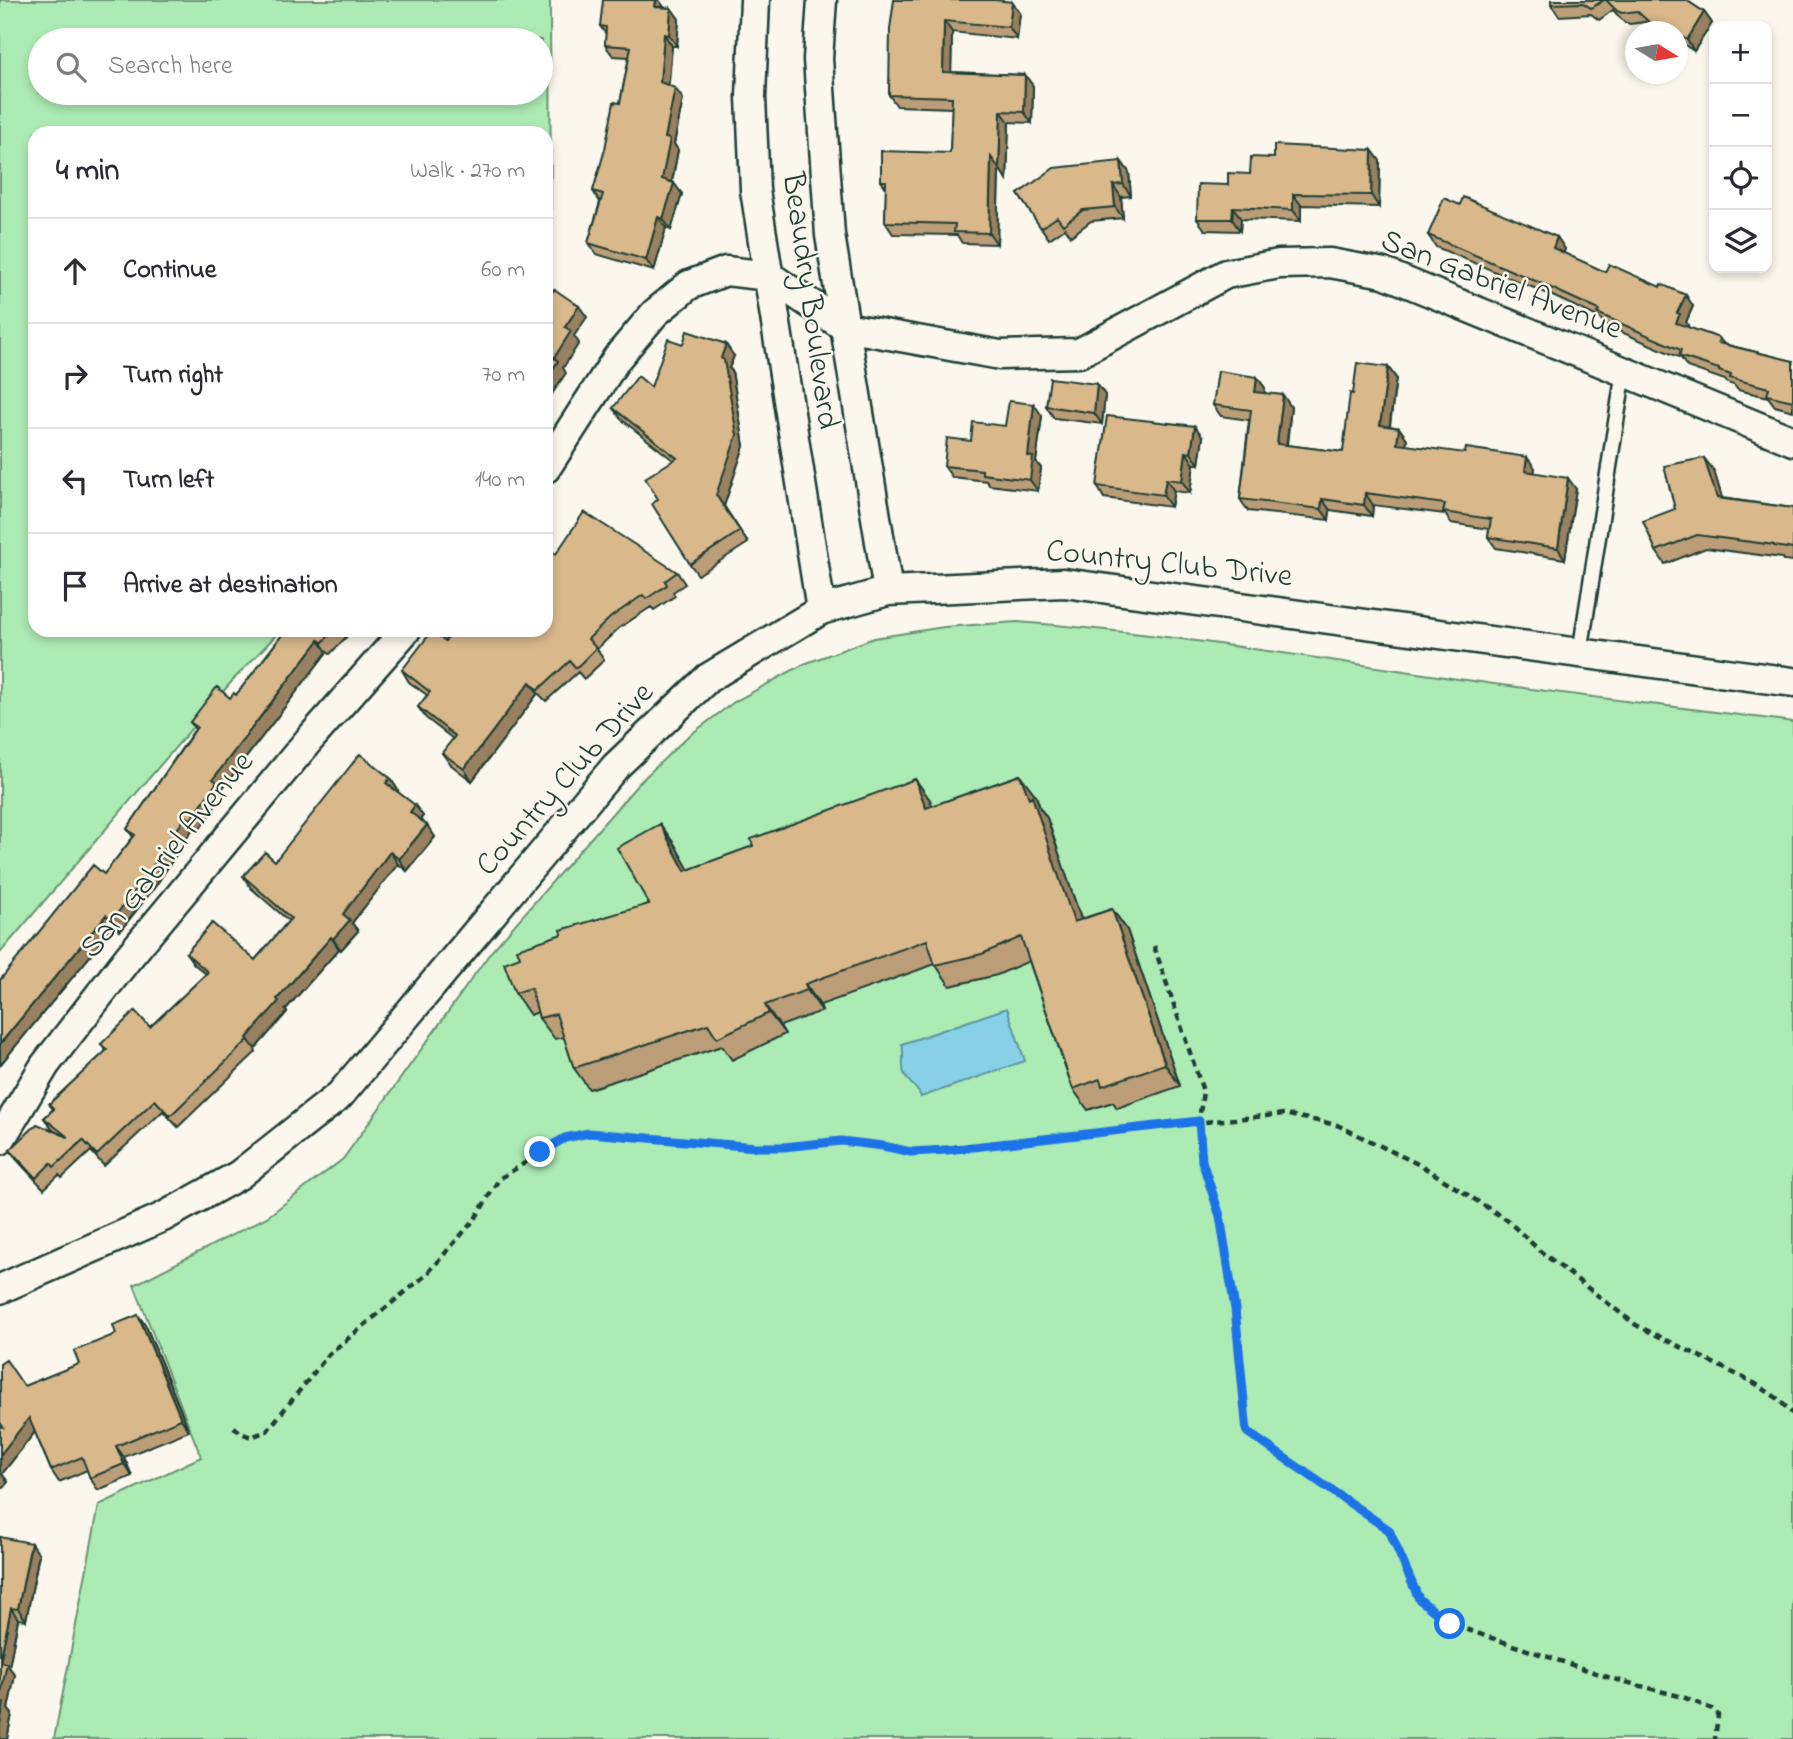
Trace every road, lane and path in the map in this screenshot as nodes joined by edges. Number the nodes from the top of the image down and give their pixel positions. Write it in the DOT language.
graph roads {
  1 [pos="755,0"];
  2 [pos="822,0"];
  3 [pos="769,276"];
  4 [pos="845,327"];
  5 [pos="1624,372"];
  6 [pos="1793,441"];
  7 [pos="553,457"];
  8 [pos="888,591"];
  9 [pos="821,610"];
  10 [pos="400,637"];
  11 [pos="1580,653"];
  12 [pos="1793,682"];
  13 [pos="1154,946"];
  14 [pos="1199,1121"];
  15 [pos="0,1140"];
  16 [pos="0,1289"];
  17 [pos="1793,1414"];
  18 [pos="234,1427"];
  19 [pos="1715,1739"];
  1 -- 3 [label="street, Beaudry Boulevard"];
  2 -- 4 [label="street, Beaudry Boulevard"];
  3 -- 4 [label="street, San Gabriel Avenue"];
  3 -- 7 [label="street, San Gabriel Avenue"];
  3 -- 9 [label="street, Beaudry Boulevard"];
  4 -- 5 [label="street, San Gabriel Avenue"];
  4 -- 8 [label="street, Beaudry Boulevard"];
  5 -- 6 [label="street, San Gabriel Avenue"];
  5 -- 11 [label="lane"];
  8 -- 9 [label="street, Country Club Drive"];
  8 -- 11 [label="street, Country Club Drive"];
  9 -- 16 [label="street, Country Club Drive"];
  10 -- 15 [label="street, San Gabriel Avenue"];
  11 -- 12 [label="street, Country Club Drive"];
  13 -- 14 [label="path"];
  14 -- 17 [label="path"];
  14 -- 18 [label="path"];
  14 -- 19 [label="path"];
}
